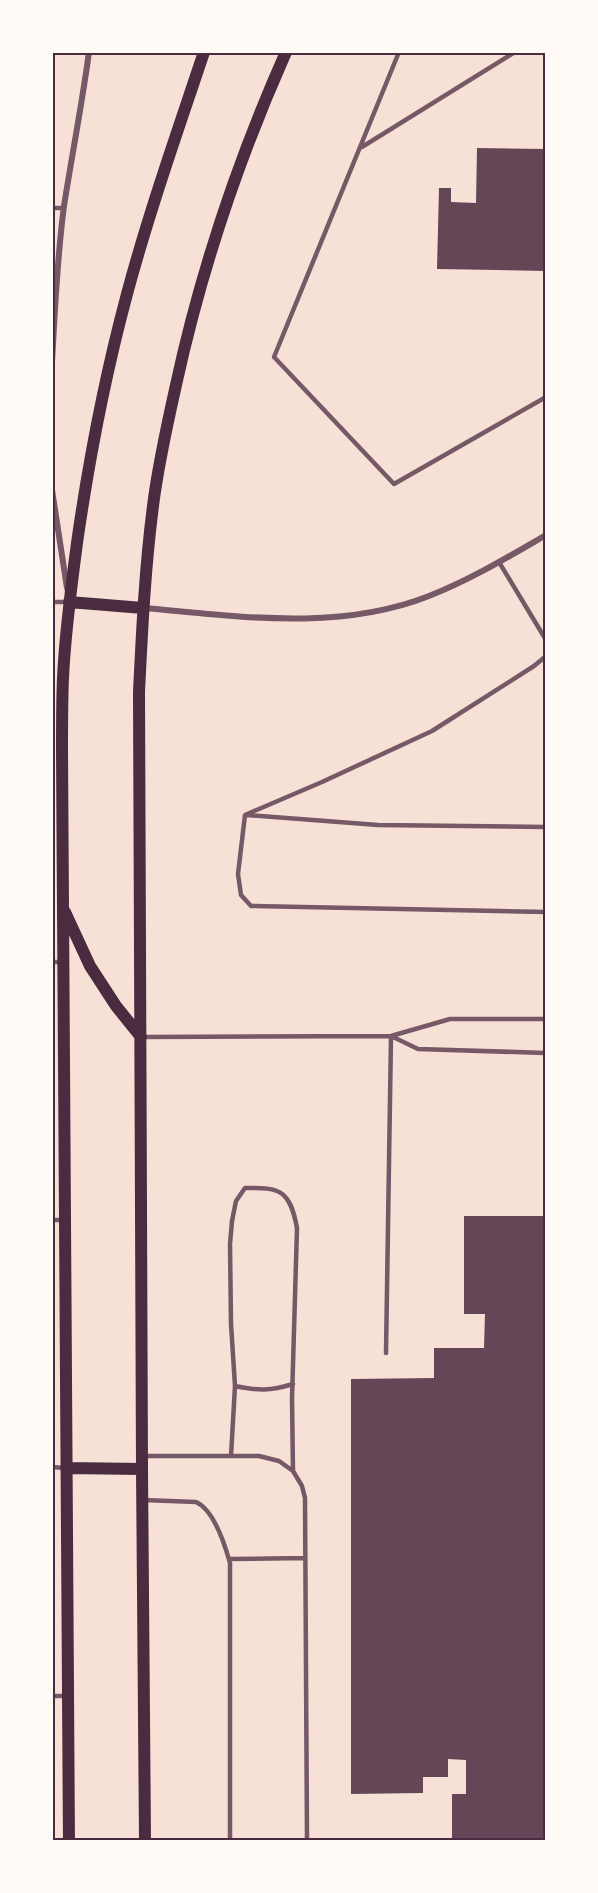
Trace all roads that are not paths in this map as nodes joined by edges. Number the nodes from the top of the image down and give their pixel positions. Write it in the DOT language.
graph roads {
  1 [pos="89,52"];
  2 [pos="204,52"];
  3 [pos="286,52"];
  4 [pos="399,52"];
  5 [pos="515,52"];
  6 [pos="360,147"];
  7 [pos="52,208"];
  8 [pos="64,208"];
  9 [pos="52,362"];
  10 [pos="546,397"];
  11 [pos="52,490"];
  12 [pos="546,534"];
  13 [pos="499,562"];
  14 [pos="52,602"];
  15 [pos="69,602"];
  16 [pos="143,608"];
  17 [pos="546,640"];
  18 [pos="546,656"];
  19 [pos="57,706"];
  20 [pos="245,815"];
  21 [pos="546,827"];
  22 [pos="58,837"];
  23 [pos="64,908"];
  24 [pos="546,912"];
  25 [pos="58,962"];
  26 [pos="546,1019"];
  27 [pos="391,1036"];
  28 [pos="141,1037"];
  29 [pos="546,1053"];
  30 [pos="52,1220"];
  31 [pos="67,1220"];
  32 [pos="386,1353"];
  33 [pos="293,1384"];
  34 [pos="235,1386"];
  35 [pos="142,1456"];
  36 [pos="231,1456"];
  37 [pos="52,1467"];
  38 [pos="66,1468"];
  39 [pos="142,1469"];
  40 [pos="293,1471"];
  41 [pos="143,1500"];
  42 [pos="305,1558"];
  43 [pos="229,1559"];
  44 [pos="52,1696"];
  45 [pos="68,1696"];
  46 [pos="69,1840"];
  47 [pos="145,1840"];
  48 [pos="230,1840"];
  49 [pos="307,1840"];
  1 -- 8 [label="street"];
  2 -- 15 [label="main road"];
  3 -- 16 [label="main road"];
  4 -- 6 [label="lane"];
  5 -- 6 [label="lane"];
  6 -- 10 [label="lane"];
  7 -- 8 [label="lane"];
  8 -- 9 [label="street"];
  11 -- 15 [label="street"];
  12 -- 13 [label="street"];
  13 -- 16 [label="street"];
  13 -- 17 [label="lane"];
  14 -- 15 [label="lane"];
  15 -- 16 [label="main road"];
  15 -- 19 [label="main road"];
  16 -- 28 [label="main road"];
  18 -- 20 [label="lane"];
  19 -- 22 [label="main road"];
  20 -- 21 [label="lane"];
  20 -- 24 [label="lane"];
  22 -- 23 [label="main road"];
  23 -- 25 [label="main road"];
  23 -- 28 [label="main road"];
  25 -- 31 [label="main road"];
  26 -- 27 [label="lane"];
  27 -- 28 [label="lane"];
  27 -- 29 [label="lane"];
  27 -- 32 [label="lane"];
  28 -- 35 [label="main road"];
  30 -- 31 [label="lane"];
  31 -- 38 [label="main road"];
  33 -- 34 [label="lane"];
  33 -- 34 [label="lane"];
  33 -- 40 [label="lane"];
  34 -- 36 [label="lane"];
  35 -- 36 [label="lane"];
  35 -- 39 [label="main road"];
  36 -- 40 [label="lane"];
  37 -- 38 [label="lane"];
  38 -- 39 [label="main road"];
  38 -- 45 [label="main road"];
  39 -- 41 [label="main road"];
  40 -- 42 [label="lane"];
  41 -- 43 [label="lane"];
  41 -- 47 [label="main road"];
  42 -- 43 [label="lane"];
  42 -- 49 [label="lane"];
  43 -- 48 [label="lane"];
  44 -- 45 [label="lane"];
  45 -- 46 [label="main road"];
}
